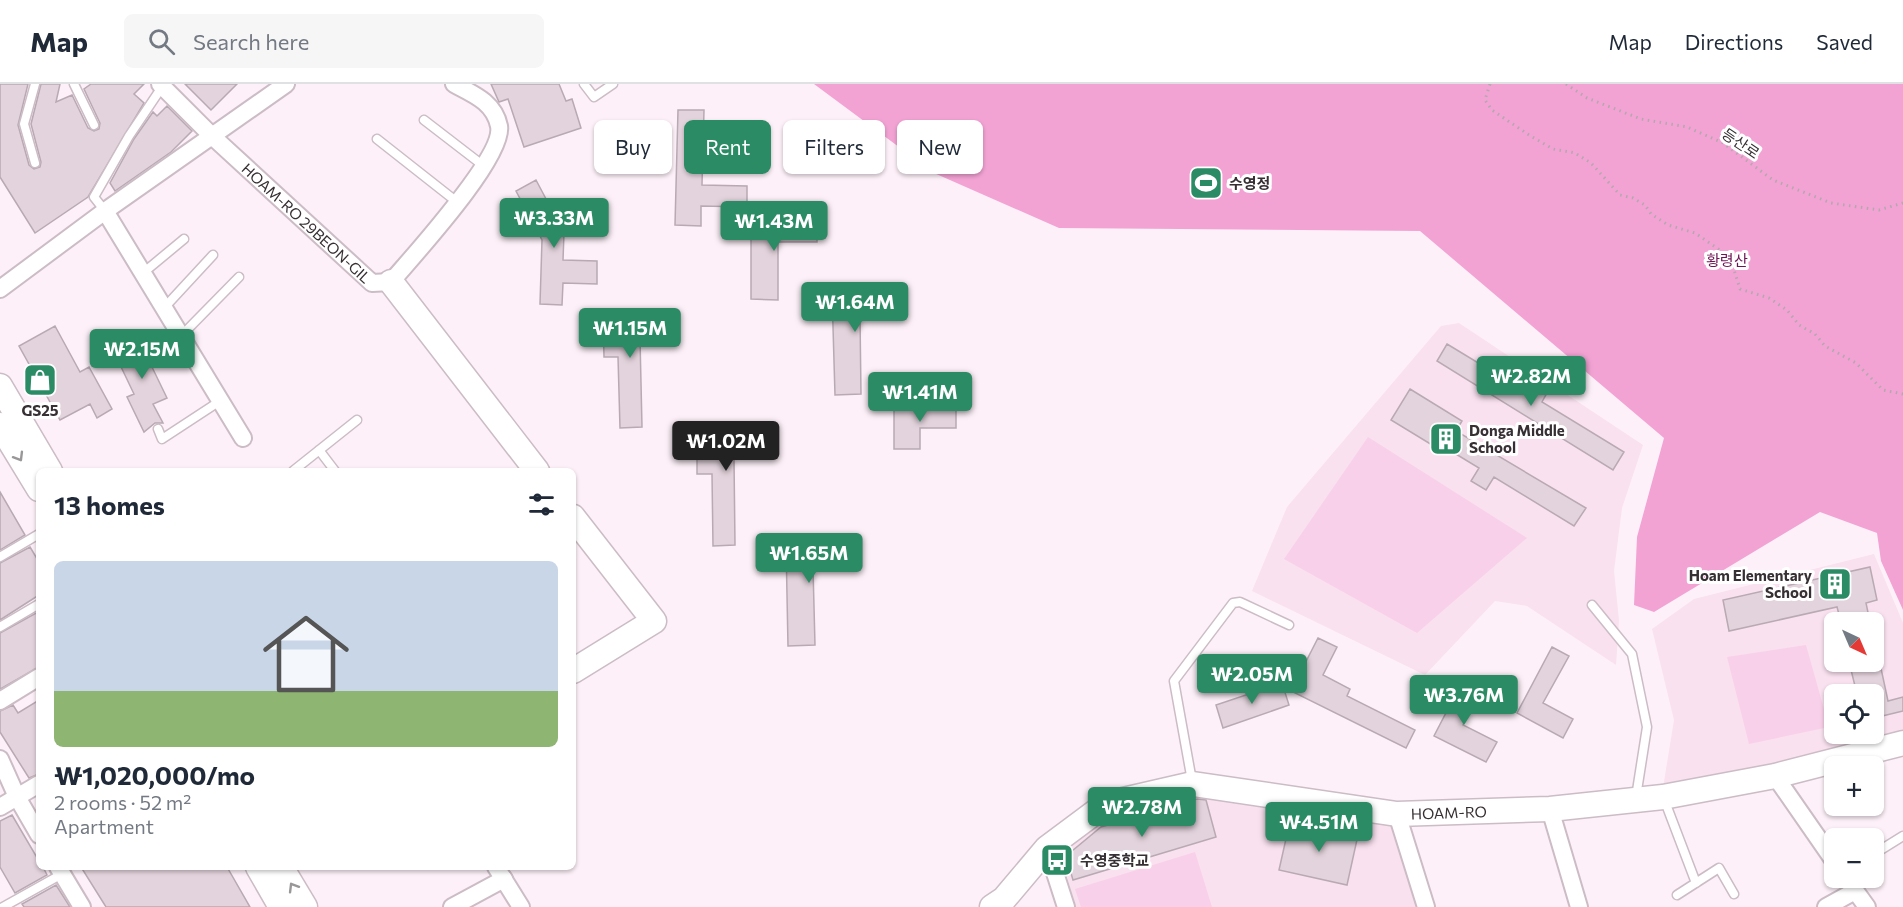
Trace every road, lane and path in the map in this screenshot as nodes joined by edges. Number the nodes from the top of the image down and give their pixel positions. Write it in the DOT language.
graph roads {
  1 [pos="35,84"];
  2 [pos="74,84"];
  3 [pos="286,84"];
  4 [pos="454,84"];
  5 [pos="585,84"];
  6 [pos="613,84"];
  7 [pos="1490,84"];
  8 [pos="1566,84"];
  9 [pos="161,85"];
  10 [pos="424,120"];
  11 [pos="94,125"];
  12 [pos="212,136"];
  13 [pos="377,139"];
  14 [pos="35,163"];
  15 [pos="485,167"];
  16 [pos="457,202"];
  17 [pos="1903,203"];
  18 [pos="105,211"];
  19 [pos="184,239"];
  20 [pos="213,255"];
  21 [pos="143,273"];
  22 [pos="239,277"];
  23 [pos="391,282"];
  24 [pos="0,290"];
  25 [pos="164,308"];
  26 [pos="181,336"];
  27 [pos="0,386"];
  28 [pos="1903,394"];
  29 [pos="220,401"];
  30 [pos="357,420"];
  31 [pos="0,426"];
  32 [pos="158,429"];
  33 [pos="243,438"];
  34 [pos="319,450"];
  35 [pos="49,468"];
  36 [pos="297,468"];
  37 [pos="333,468"];
  38 [pos="535,468"];
  39 [pos="36,484"];
  40 [pos="576,521"];
  41 [pos="36,536"];
  42 [pos="0,556"];
  43 [pos="1592,605"];
  44 [pos="36,606"];
  45 [pos="1289,625"];
  46 [pos="0,627"];
  47 [pos="576,669"];
  48 [pos="36,679"];
  49 [pos="0,701"];
  50 [pos="1903,743"];
  51 [pos="0,759"];
  52 [pos="1776,776"];
  53 [pos="1193,784"];
  54 [pos="36,786"];
  55 [pos="17,797"];
  56 [pos="1663,797"];
  57 [pos="1635,801"];
  58 [pos="0,807"];
  59 [pos="1550,808"];
  60 [pos="1397,814"];
  61 [pos="36,830"];
  62 [pos="1903,836"];
  63 [pos="1824,846"];
  64 [pos="1884,848"];
  65 [pos="1047,849"];
  66 [pos="60,870"];
  67 [pos="260,870"];
  68 [pos="283,870"];
  69 [pos="500,873"];
  70 [pos="1696,883"];
  71 [pos="1847,888"];
  72 [pos="1854,888"];
  73 [pos="1734,894"];
  74 [pos="1677,895"];
  75 [pos="3,907"];
  76 [pos="82,907"];
  77 [pos="281,907"];
  78 [pos="305,907"];
  79 [pos="452,907"];
  80 [pos="521,907"];
  81 [pos="992,907"];
  82 [pos="1066,907"];
  83 [pos="1426,907"];
  84 [pos="1579,907"];
  85 [pos="1826,907"];
  86 [pos="1867,907"];
  1 -- 14 [label="lane"];
  2 -- 11 [label="lane"];
  3 -- 12 [label="street"];
  4 -- 15 [label="street"];
  5 -- 6 [label="lane"];
  7 -- 28 [label="path"];
  8 -- 17 [label="path, 등산로"];
  9 -- 12 [label="street, HOAM-RO 29BEON-GIL"];
  9 -- 18 [label="lane"];
  10 -- 15 [label="lane"];
  12 -- 18 [label="street"];
  12 -- 23 [label="street, HOAM-RO 29BEON-GIL"];
  13 -- 16 [label="lane"];
  15 -- 16 [label="street"];
  16 -- 23 [label="street"];
  18 -- 21 [label="street"];
  18 -- 24 [label="street"];
  19 -- 21 [label="lane"];
  20 -- 25 [label="lane"];
  21 -- 25 [label="street"];
  22 -- 26 [label="lane"];
  23 -- 38 [label="street, HOAM-RO 29BEON-GIL"];
  25 -- 26 [label="street"];
  26 -- 29 [label="street"];
  27 -- 35 [label="street"];
  29 -- 32 [label="lane"];
  29 -- 33 [label="street"];
  30 -- 34 [label="lane"];
  31 -- 39 [label="street, one-way"];
  34 -- 36 [label="lane"];
  34 -- 37 [label="lane"];
  40 -- 47 [label="street"];
  41 -- 42 [label="lane"];
  43 -- 57 [label="lane"];
  44 -- 46 [label="lane"];
  45 -- 53 [label="lane"];
  48 -- 49 [label="street"];
  50 -- 52 [label="street, HOAM-RO"];
  51 -- 55 [label="street"];
  52 -- 56 [label="street, HOAM-RO"];
  52 -- 63 [label="street"];
  53 -- 60 [label="street, HOAM-RO"];
  53 -- 65 [label="street, HOAM-RO"];
  54 -- 55 [label="street"];
  55 -- 58 [label="street"];
  55 -- 61 [label="street"];
  56 -- 57 [label="street, HOAM-RO"];
  56 -- 70 [label="lane"];
  57 -- 59 [label="street, HOAM-RO"];
  59 -- 60 [label="street, HOAM-RO"];
  59 -- 84 [label="street"];
  60 -- 83 [label="street"];
  62 -- 64 [label="lane"];
  65 -- 81 [label="street, HOAM-RO"];
  65 -- 82 [label="street"];
  66 -- 75 [label="lane"];
  66 -- 76 [label="street"];
  67 -- 77 [label="street"];
  78 -- 68 [label="street, one-way"];
  69 -- 79 [label="street"];
  69 -- 80 [label="street"];
  70 -- 73 [label="lane"];
  70 -- 74 [label="lane"];
  71 -- 85 [label="street"];
  72 -- 86 [label="street"];
}
